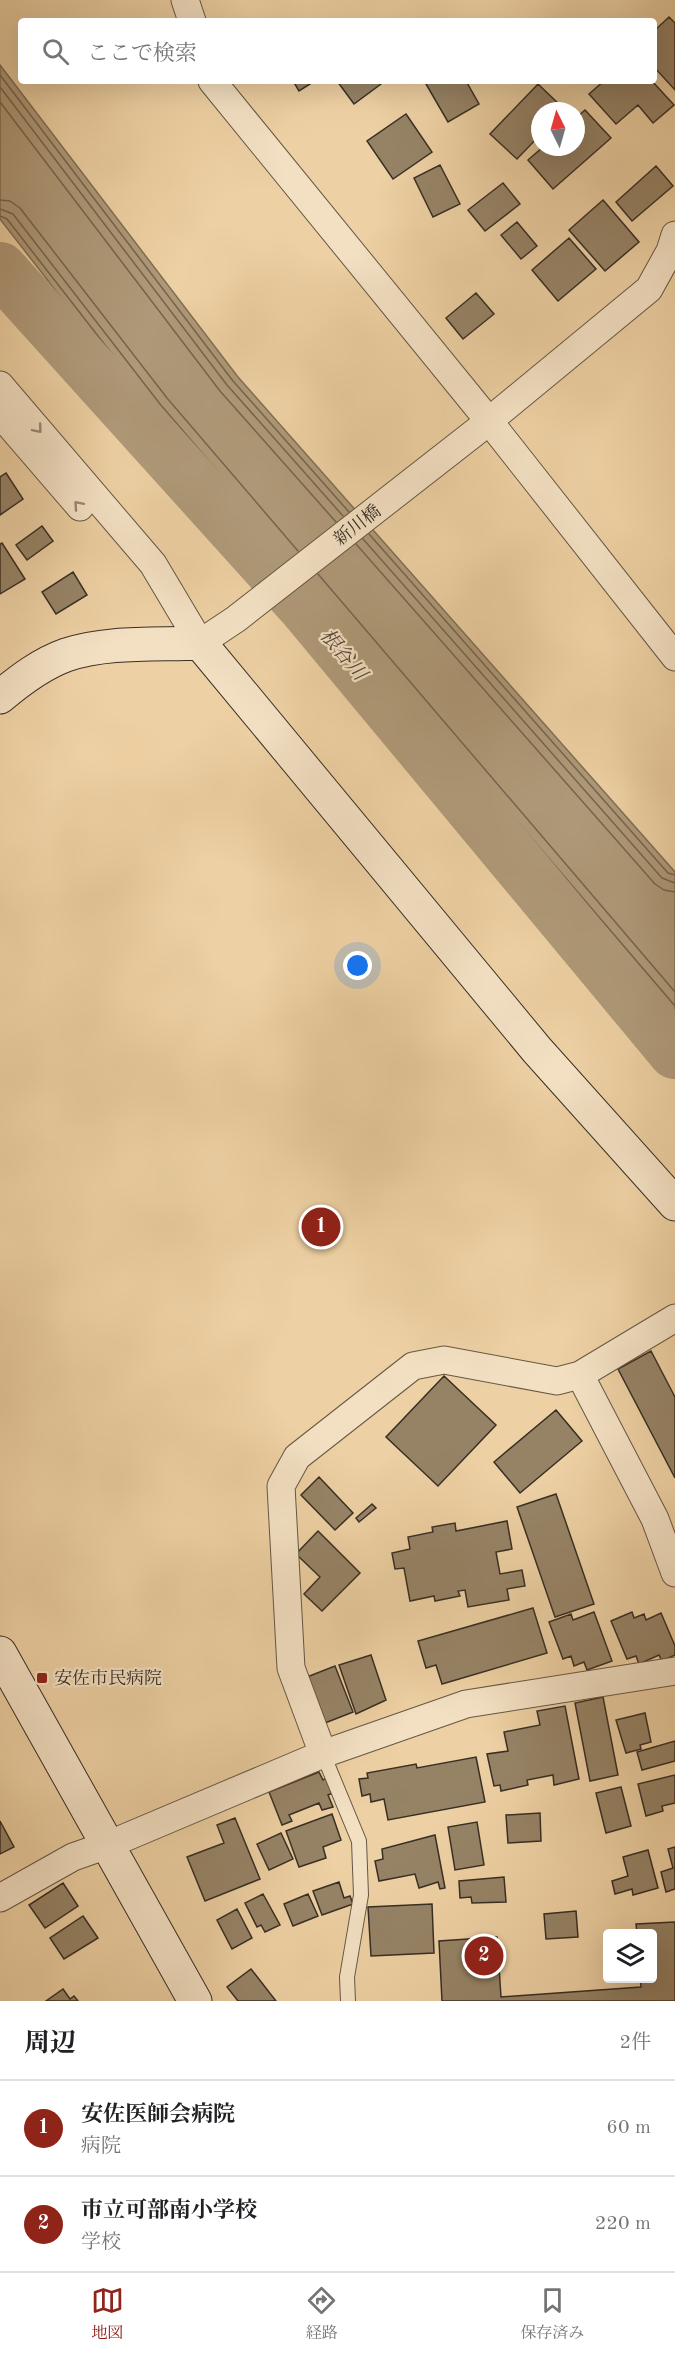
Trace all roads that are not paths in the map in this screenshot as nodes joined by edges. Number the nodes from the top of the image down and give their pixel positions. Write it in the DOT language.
graph roads {
  1 [pos="186,0"];
  2 [pos="191,18"];
  3 [pos="214,84"];
  4 [pos="675,235"];
  5 [pos="0,384"];
  6 [pos="0,414"];
  7 [pos="484,425"];
  8 [pos="200,643"];
  9 [pos="675,657"];
  10 [pos="0,697"];
  11 [pos="675,1203"];
  12 [pos="675,1318"];
  13 [pos="580,1375"];
  14 [pos="668,1531"];
  15 [pos="675,1573"];
  16 [pos="0,1653"];
  17 [pos="675,1671"];
  18 [pos="323,1754"];
  19 [pos="110,1844"];
  20 [pos="0,1898"];
  21 [pos="195,2001"];
  22 [pos="348,2001"];
  1 -- 2 [label="street"];
  3 -- 7 [label="street"];
  4 -- 7 [label="street, 新川橋"];
  5 -- 8 [label="street, one-way"];
  8 -- 6 [label="street, one-way"];
  7 -- 8 [label="street, 新川橋"];
  7 -- 9 [label="street"];
  8 -- 10 [label="street"];
  8 -- 11 [label="street"];
  12 -- 13 [label="street"];
  13 -- 14 [label="street"];
  13 -- 18 [label="street"];
  14 -- 15 [label="street"];
  16 -- 19 [label="street"];
  17 -- 18 [label="street"];
  18 -- 19 [label="street"];
  18 -- 22 [label="lane"];
  19 -- 20 [label="street"];
  19 -- 21 [label="street"];
}
